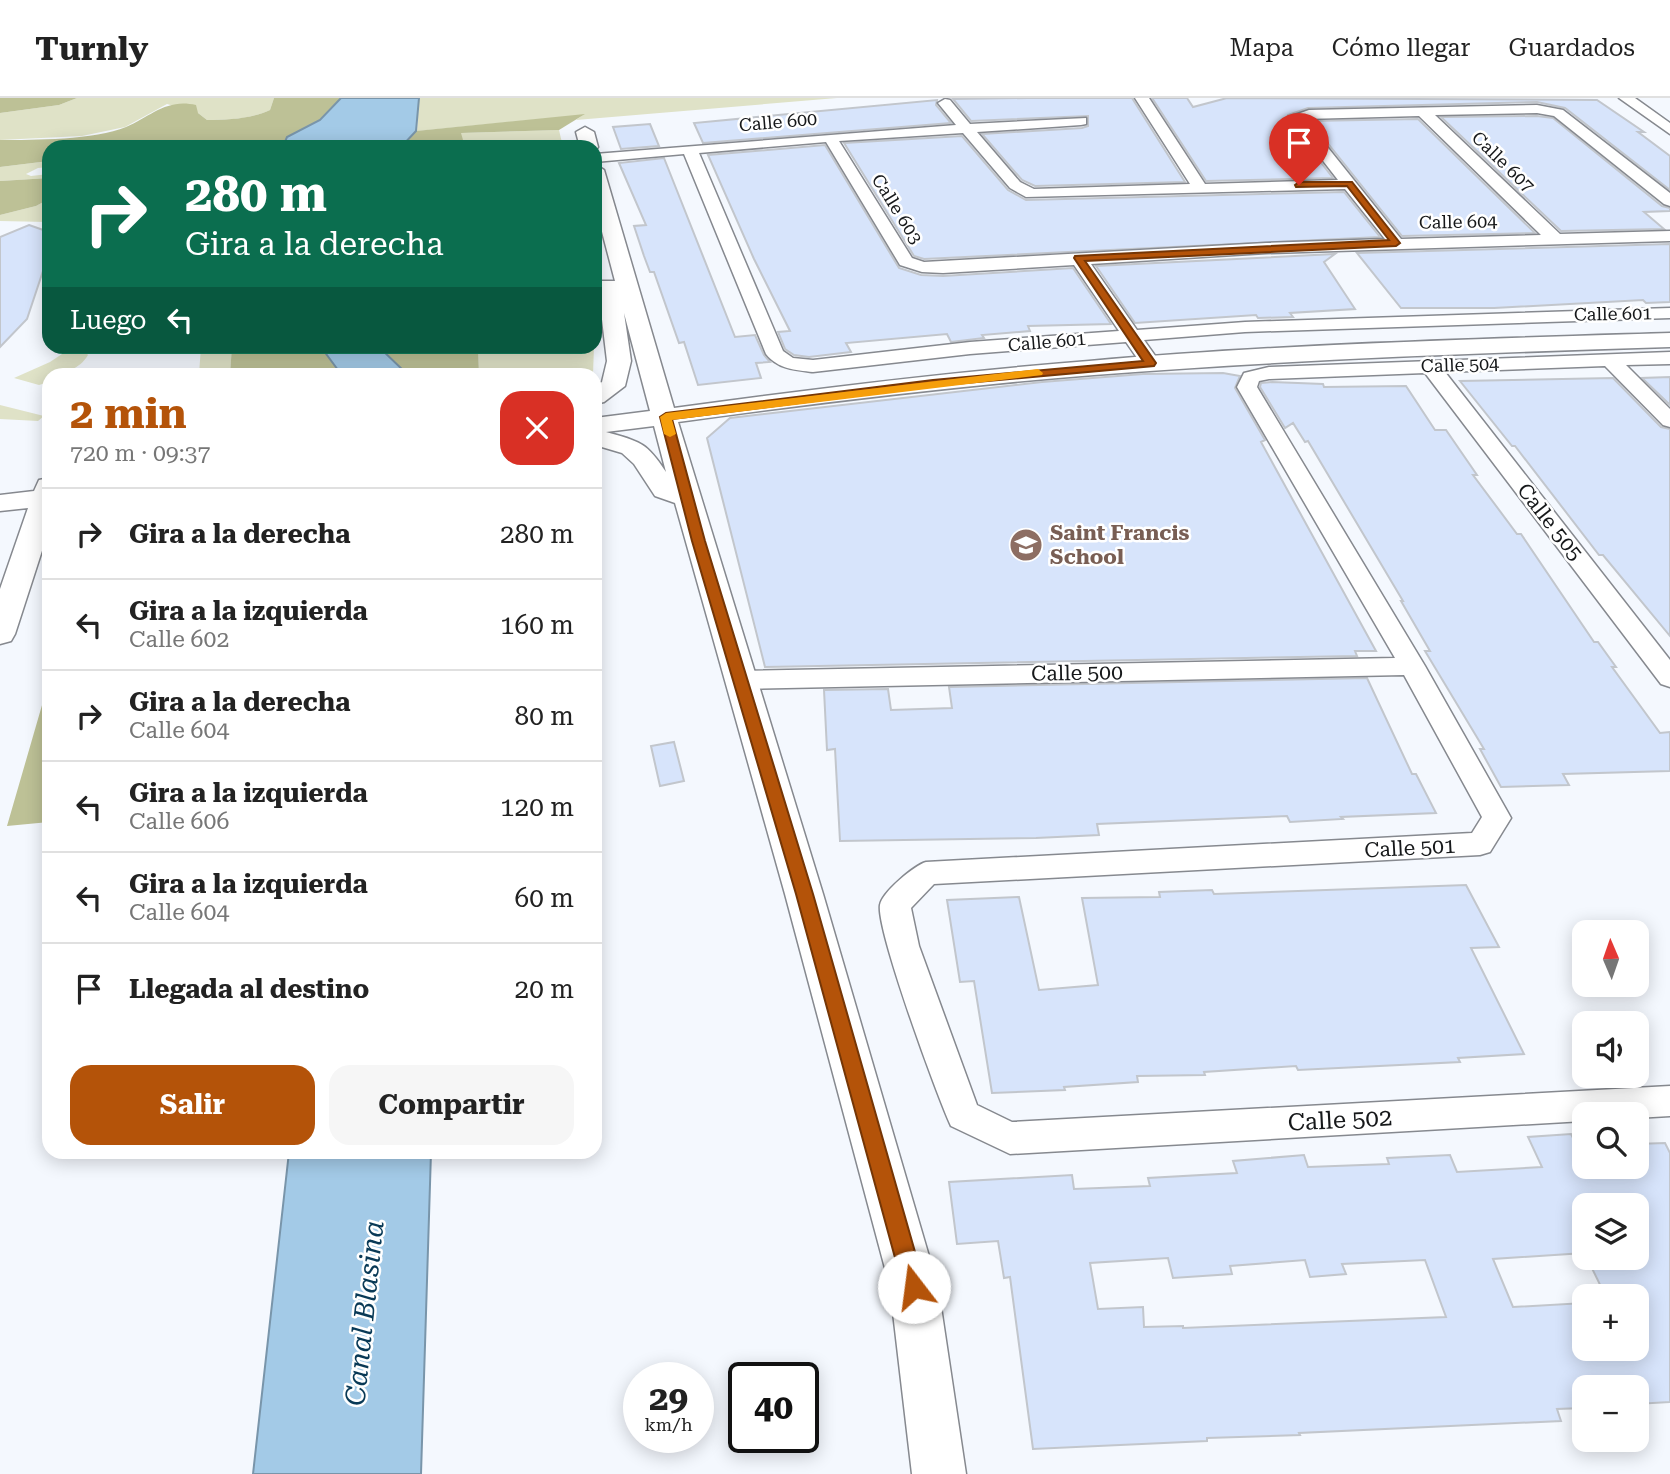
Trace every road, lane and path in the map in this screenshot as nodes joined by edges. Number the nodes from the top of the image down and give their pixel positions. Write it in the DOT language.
graph roads {
  1 [pos="1142,98"];
  2 [pos="1626,98"];
  3 [pos="945,103"];
  4 [pos="1423,112"];
  5 [pos="1081,121"];
  6 [pos="965,128"];
  7 [pos="1670,130"];
  8 [pos="830,137"];
  9 [pos="690,150"];
  10 [pos="602,157"];
  11 [pos="1349,184"];
  12 [pos="1200,188"];
  13 [pos="602,196"];
  14 [pos="1670,201"];
  15 [pos="1670,236"];
  16 [pos="1555,239"];
  17 [pos="1396,243"];
  18 [pos="1079,258"];
  19 [pos="622,269"];
  20 [pos="1670,313"];
  21 [pos="1670,330"];
  22 [pos="1535,331"];
  23 [pos="1670,340"];
  24 [pos="1142,350"];
  25 [pos="1670,358"];
  26 [pos="1609,359"];
  27 [pos="1430,366"];
  28 [pos="1251,377"];
  29 [pos="602,392"];
  30 [pos="664,411"];
  31 [pos="602,413"];
  32 [pos="1670,421"];
  33 [pos="602,424"];
  34 [pos="602,439"];
  35 [pos="0,483"];
  36 [pos="42,489"];
  37 [pos="42,492"];
  38 [pos="688,499"];
  39 [pos="0,503"];
  40 [pos="42,508"];
  41 [pos="0,634"];
  42 [pos="1412,666"];
  43 [pos="1670,678"];
  44 [pos="741,680"];
  45 [pos="1670,1101"];
  46 [pos="1010,1138"];
  47 [pos="939,1474"];
  1 -- 12 [label="street"];
  2 -- 7 [label="street"];
  3 -- 6 [label="street"];
  4 -- 11 [label="street"];
  4 -- 14 [label="street"];
  4 -- 16 [label="street, Calle 607"];
  5 -- 6 [label="street, Calle 600"];
  6 -- 8 [label="street, Calle 600"];
  6 -- 12 [label="street"];
  8 -- 9 [label="street, Calle 600"];
  8 -- 18 [label="street, Calle 603"];
  9 -- 10 [label="street, Calle 600"];
  9 -- 24 [label="street, Calle 601"];
  11 -- 12 [label="street"];
  11 -- 17 [label="street"];
  13 -- 19 [label="street"];
  15 -- 16 [label="street, Calle 604"];
  16 -- 17 [label="street, Calle 604"];
  17 -- 18 [label="street, Calle 604"];
  18 -- 24 [label="street"];
  19 -- 29 [label="street"];
  19 -- 30 [label="street"];
  20 -- 22 [label="street, Calle 601"];
  21 -- 22 [label="street"];
  22 -- 23 [label="street"];
  22 -- 24 [label="street"];
  22 -- 24 [label="street, Calle 601"];
  24 -- 30 [label="street"];
  25 -- 26 [label="street, Calle 504"];
  26 -- 27 [label="street, Calle 504"];
  26 -- 32 [label="street"];
  27 -- 28 [label="street, Calle 504"];
  27 -- 43 [label="street, Calle 505"];
  28 -- 42 [label="street, Calle 501"];
  30 -- 31 [label="street"];
  30 -- 33 [label="street"];
  30 -- 38 [label="street"];
  34 -- 38 [label="street"];
  35 -- 36 [label="street"];
  37 -- 39 [label="street"];
  38 -- 44 [label="street"];
  40 -- 41 [label="street"];
  42 -- 44 [label="street, Calle 500"];
  42 -- 46 [label="street, Calle 501"];
  44 -- 47 [label="street"];
  45 -- 46 [label="street, Calle 502"];
}
